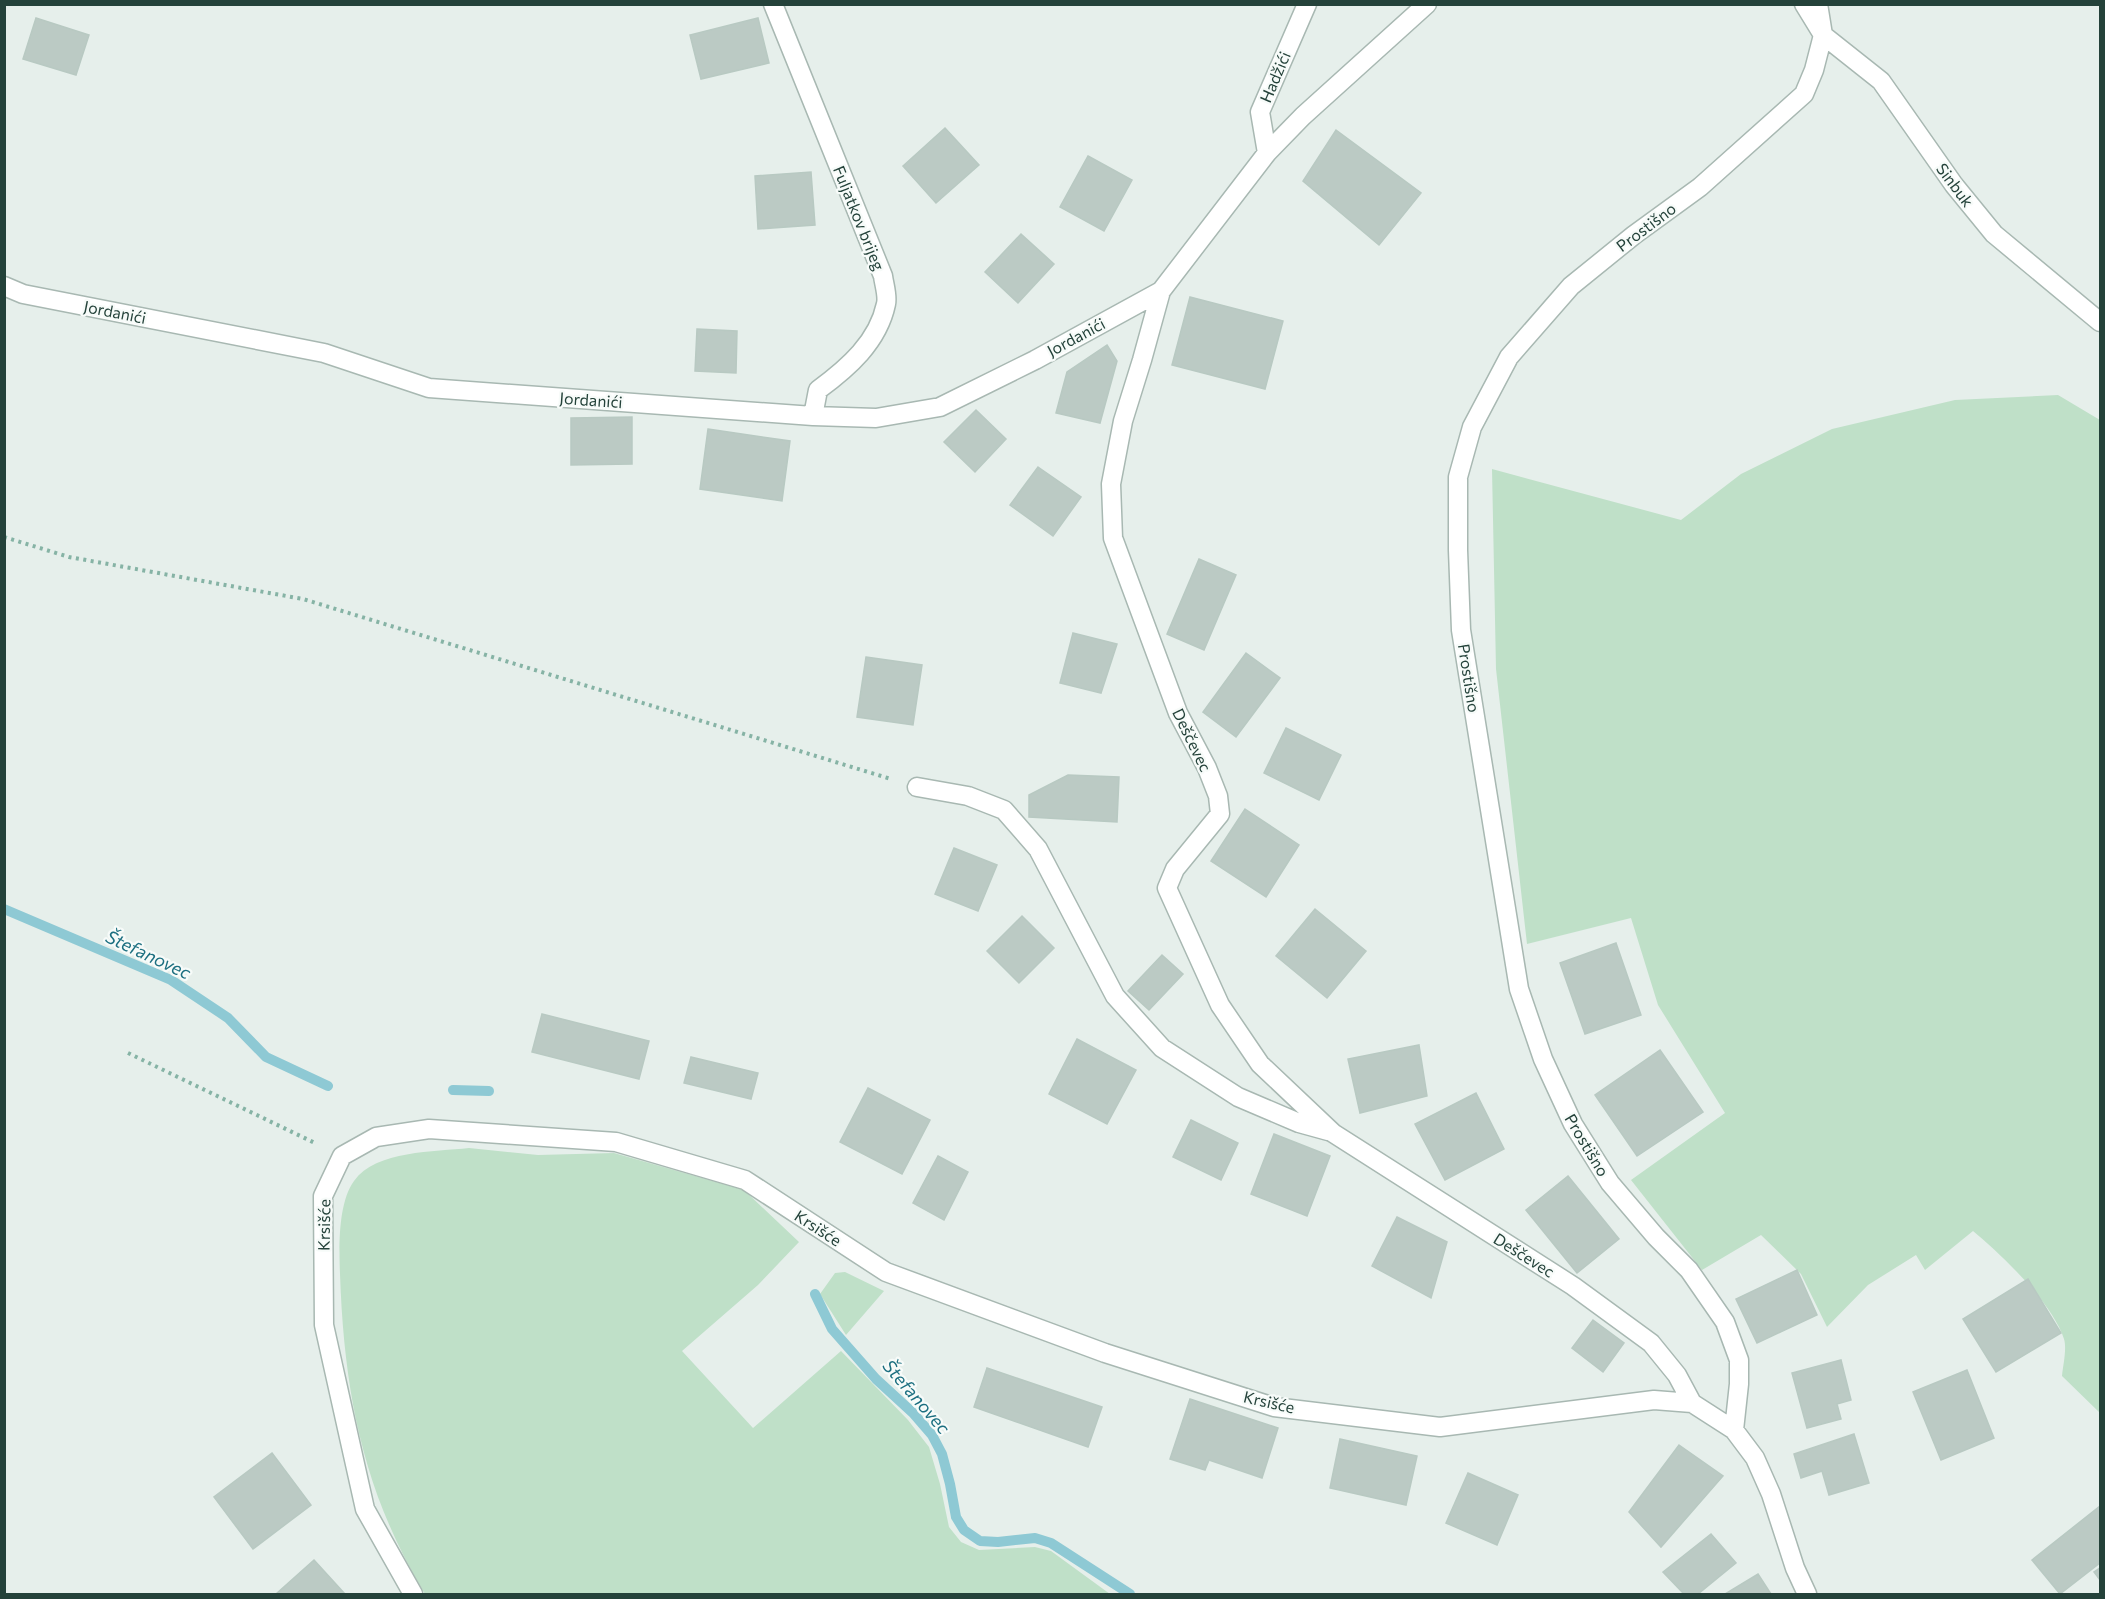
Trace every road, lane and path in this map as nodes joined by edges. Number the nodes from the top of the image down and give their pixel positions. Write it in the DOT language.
graph roads {
  1 [pos="773,4"];
  2 [pos="1307,4"];
  3 [pos="1427,4"];
  4 [pos="1804,4"];
  5 [pos="1818,4"];
  6 [pos="1823,35"];
  7 [pos="1267,153"];
  8 [pos="4,286"];
  9 [pos="1161,291"];
  10 [pos="2100,322"];
  11 [pos="813,416"];
  12 [pos="4,537"];
  13 [pos="917,786"];
  14 [pos="128,1053"];
  15 [pos="1333,1133"];
  16 [pos="342,1156"];
  17 [pos="1692,1404"];
  18 [pos="1734,1430"];
  19 [pos="413,1594"];
  20 [pos="1807,1594"];
  1 -- 11 [label="street, Fuljatkov brijeg"];
  2 -- 7 [label="street, Hadžići"];
  3 -- 7 [label="street"];
  4 -- 6 [label="street"];
  5 -- 6 [label="street, Prostišno"];
  6 -- 10 [label="street, Sinbuk"];
  6 -- 18 [label="street, Prostišno"];
  7 -- 9 [label="street"];
  8 -- 11 [label="street, Jordanići"];
  9 -- 11 [label="street, Jordanići"];
  9 -- 15 [label="street, Deščevec"];
  12 -- 13 [label="path"];
  13 -- 15 [label="street, Deščevec"];
  14 -- 16 [label="path"];
  15 -- 17 [label="street, Deščevec"];
  16 -- 17 [label="street, Krsišće"];
  16 -- 19 [label="street, Krsišće"];
  17 -- 18 [label="street, Krsišće"];
  18 -- 20 [label="street"];
}
